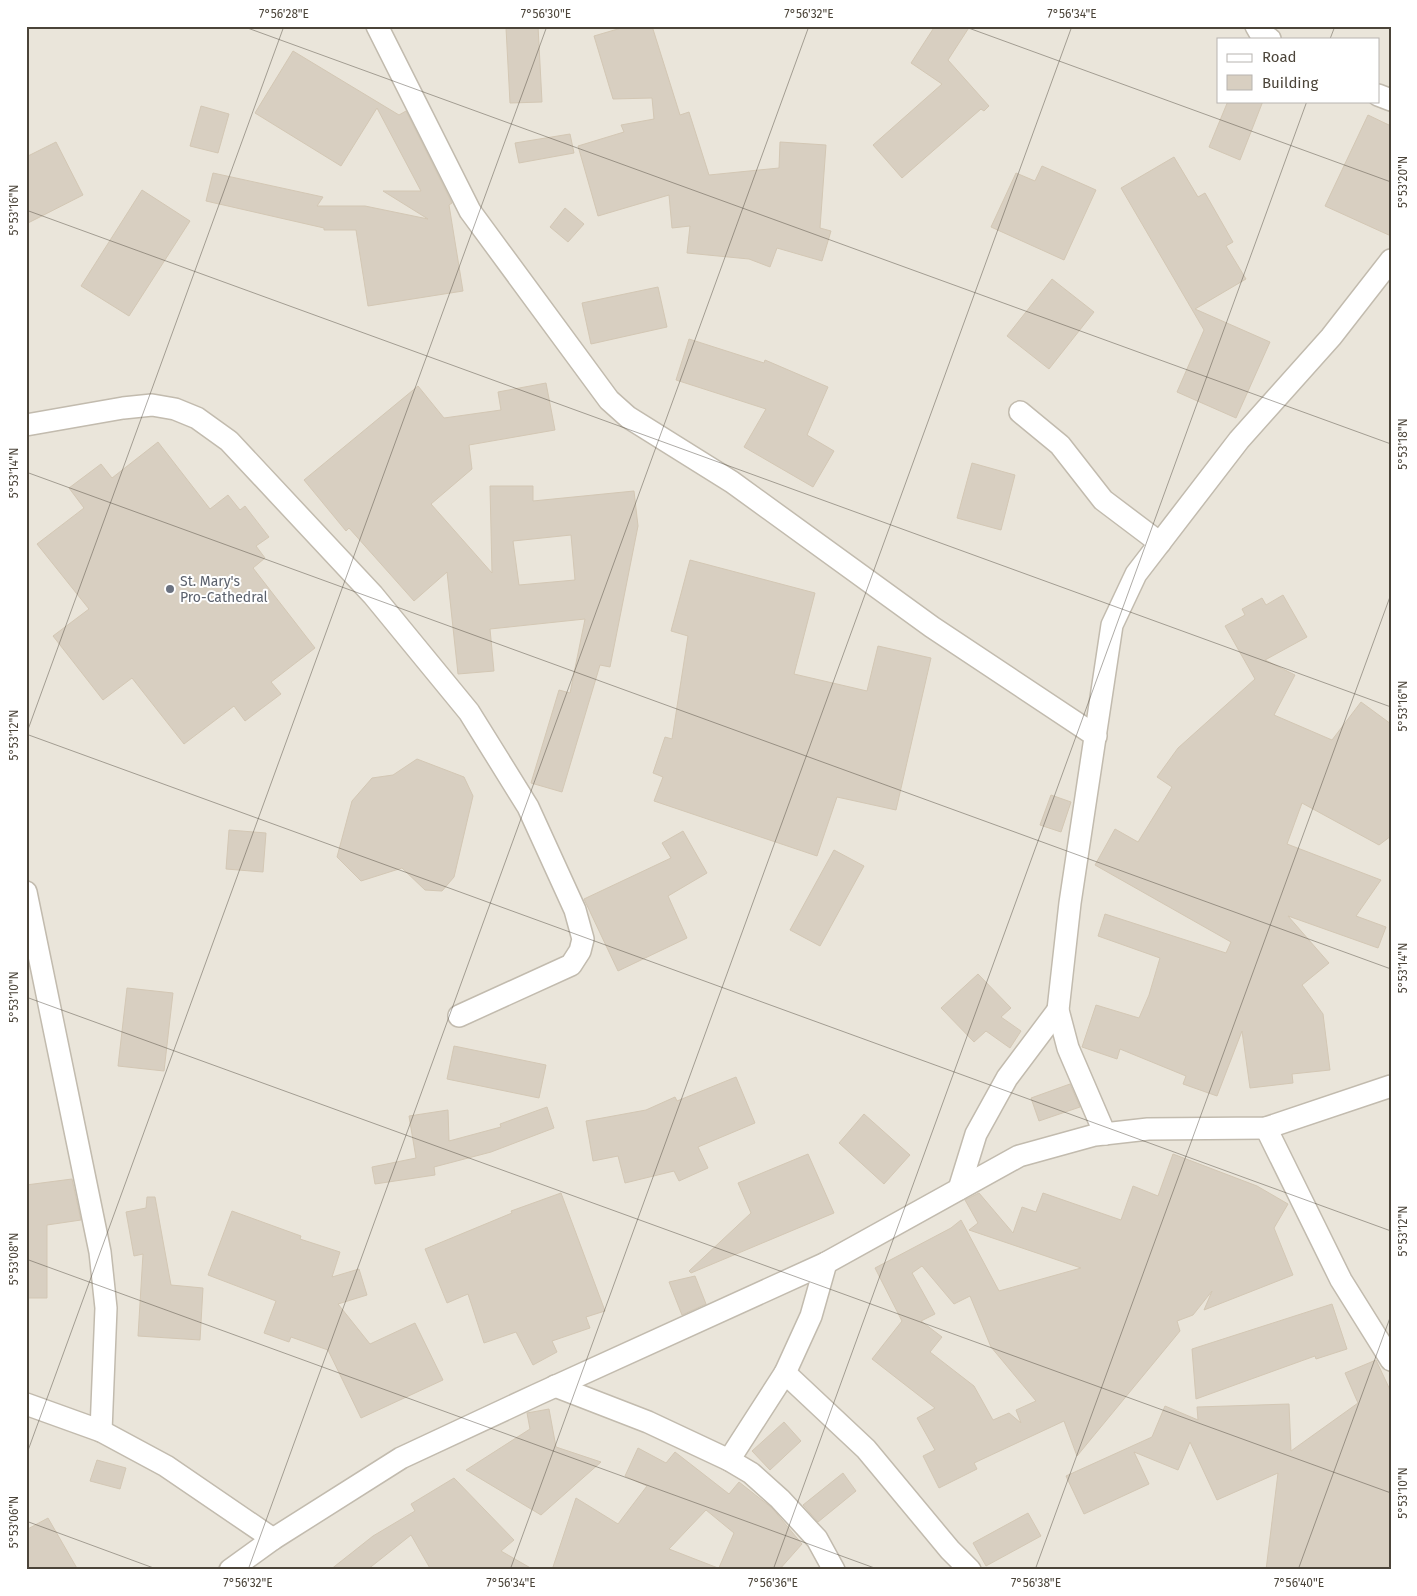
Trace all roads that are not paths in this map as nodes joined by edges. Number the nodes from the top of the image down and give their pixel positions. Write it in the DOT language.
graph roads {
  1 [pos="376,26"];
  2 [pos="1256,26"];
  3 [pos="1268,38"];
  4 [pos="1391,260"];
  5 [pos="1020,412"];
  6 [pos="26,425"];
  7 [pos="1160,543"];
  8 [pos="1096,736"];
  9 [pos="26,892"];
  10 [pos="1058,1010"];
  11 [pos="459,1016"];
  12 [pos="1391,1086"];
  13 [pos="1266,1128"];
  14 [pos="1105,1134"];
  15 [pos="959,1189"];
  16 [pos="826,1263"];
  17 [pos="1391,1360"];
  18 [pos="785,1373"];
  19 [pos="555,1386"];
  20 [pos="26,1404"];
  21 [pos="101,1432"];
  22 [pos="729,1460"];
  23 [pos="273,1539"];
  24 [pos="230,1570"];
  25 [pos="834,1570"];
  26 [pos="970,1570"];
  1 -- 8 [label="street"];
  2 -- 3 [label="street"];
  4 -- 7 [label="street"];
  5 -- 7 [label="street"];
  6 -- 11 [label="street"];
  7 -- 8 [label="street"];
  8 -- 10 [label="street"];
  9 -- 21 [label="street"];
  10 -- 14 [label="street"];
  10 -- 15 [label="street"];
  12 -- 13 [label="street"];
  13 -- 14 [label="street"];
  13 -- 17 [label="street"];
  14 -- 15 [label="street"];
  15 -- 16 [label="street"];
  16 -- 18 [label="street"];
  16 -- 19 [label="street"];
  18 -- 22 [label="street"];
  18 -- 26 [label="street"];
  19 -- 22 [label="street"];
  19 -- 23 [label="street"];
  20 -- 21 [label="street"];
  21 -- 23 [label="street"];
  22 -- 25 [label="street"];
  23 -- 24 [label="street"];
}
